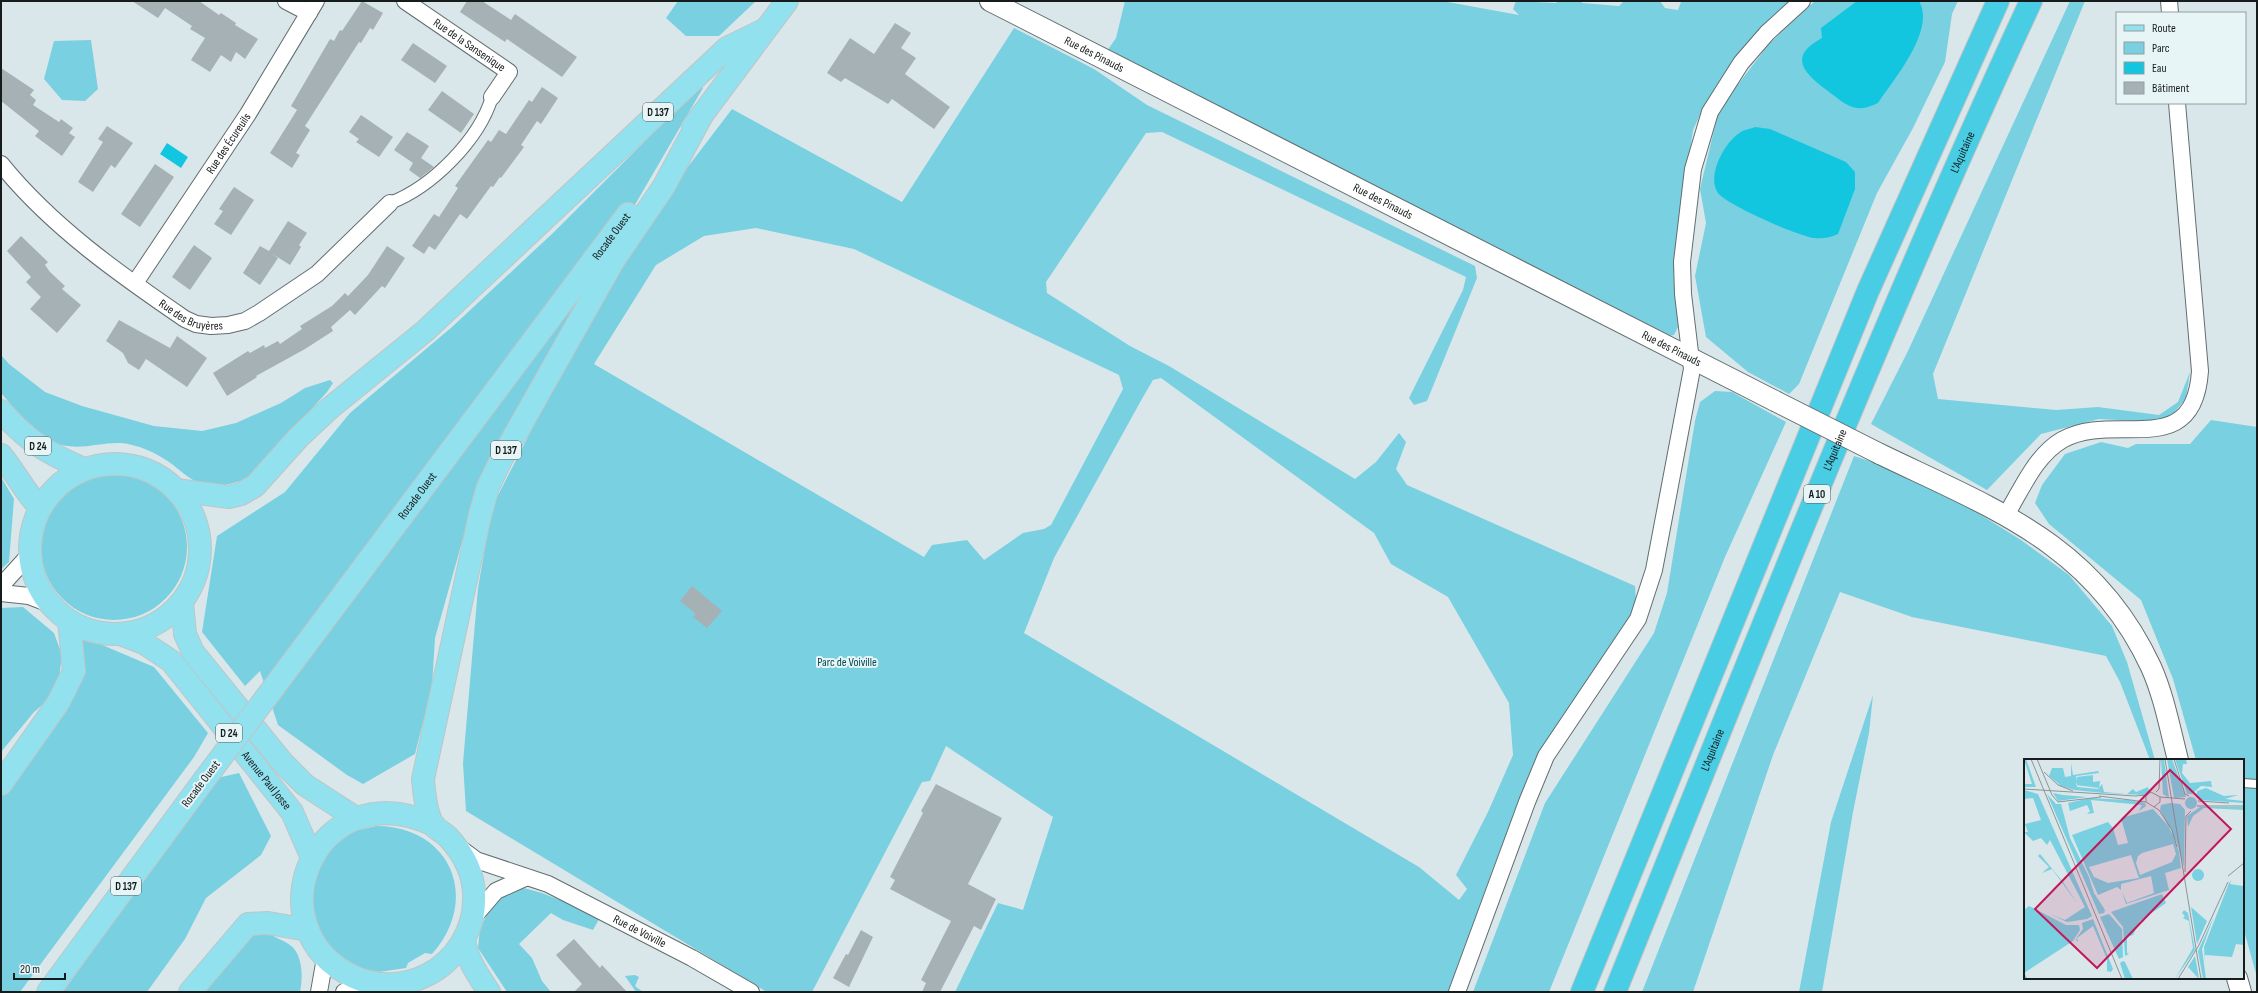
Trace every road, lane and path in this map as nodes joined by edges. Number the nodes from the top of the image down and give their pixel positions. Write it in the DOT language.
graph roads {
  1 [pos="286,1"];
  2 [pos="405,1"];
  3 [pos="787,1"];
  4 [pos="990,1"];
  5 [pos="1802,1"];
  6 [pos="1998,1"];
  7 [pos="2031,1"];
  8 [pos="2169,1"];
  9 [pos="313,7"];
  10 [pos="2170,12"];
  11 [pos="765,30"];
  12 [pos="492,97"];
  13 [pos="2177,104"];
  14 [pos="702,115"];
  15 [pos="1,164"];
  16 [pos="390,203"];
  17 [pos="135,283"];
  18 [pos="1691,358"];
  19 [pos="1,411"];
  20 [pos="1,455"];
  21 [pos="84,469"];
  22 [pos="176,490"];
  23 [pos="40,508"];
  24 [pos="2006,515"];
  25 [pos="30,554"];
  26 [pos="1,586"];
  27 [pos="1,594"];
  28 [pos="182,602"];
  29 [pos="50,604"];
  30 [pos="69,621"];
  31 [pos="120,634"];
  32 [pos="2178,759"];
  33 [pos="2244,783"];
  34 [pos="1,784"];
  35 [pos="2257,784"];
  36 [pos="356,818"];
  37 [pos="434,825"];
  38 [pos="454,844"];
  39 [pos="312,858"];
  40 [pos="525,878"];
  41 [pos="472,919"];
  42 [pos="308,930"];
  43 [pos="464,940"];
  44 [pos="325,958"];
  45 [pos="2238,979"];
  46 [pos="363,981"];
  47 [pos="402,988"];
  48 [pos="48,992"];
  49 [pos="190,992"];
  50 [pos="319,992"];
  51 [pos="344,992"];
  52 [pos="489,992"];
  53 [pos="751,992"];
  54 [pos="1457,992"];
  55 [pos="1582,992"];
  56 [pos="1615,992"];
  57 [pos="2241,992"];
  1 -- 9 [label="street"];
  2 -- 12 [label="street, Rue de la Sansenique"];
  3 -- 11 [label="main road, Rocade Ouest / D 137"];
  4 -- 18 [label="street, Rue des Pinauds"];
  5 -- 18 [label="street"];
  6 -- 55 [label="highway, A 10"];
  7 -- 56 [label="highway, L'Aquitaine / A 10"];
  8 -- 10 [label="street"];
  9 -- 17 [label="street, Rue des Écureuils"];
  11 -- 14 [label="main road, Rocade Ouest"];
  11 -- 22 [label="main road, D 137"];
  12 -- 16 [label="street"];
  13 -- 24 [label="street"];
  14 -- 37 [label="main road, D 137"];
  14 -- 48 [label="main road, Rocade Ouest / D 137, bridge"];
  15 -- 17 [label="street, Rue des Bruyères"];
  16 -- 17 [label="street, Rue des Bruyères"];
  18 -- 24 [label="street, Rue des Pinauds, bridge"];
  18 -- 54 [label="street"];
  19 -- 21 [label="main road, D 24"];
  20 -- 23 [label="main road"];
  21 -- 22 [label="main road"];
  21 -- 23 [label="main road"];
  22 -- 28 [label="main road"];
  23 -- 25 [label="main road"];
  24 -- 32 [label="street, Rue des Pinauds"];
  25 -- 26 [label="street"];
  25 -- 29 [label="main road"];
  27 -- 29 [label="street"];
  28 -- 31 [label="main road"];
  28 -- 36 [label="main road, Avenue Paul Josse / D 24"];
  29 -- 30 [label="main road"];
  30 -- 31 [label="main road"];
  30 -- 34 [label="main road"];
  31 -- 39 [label="main road, Avenue Paul Josse / D 24"];
  33 -- 35 [label="lane"];
  36 -- 37 [label="main road"];
  36 -- 39 [label="main road"];
  37 -- 38 [label="main road"];
  38 -- 40 [label="street, Rue de Voiville"];
  38 -- 41 [label="main road"];
  39 -- 42 [label="main road"];
  40 -- 41 [label="street"];
  40 -- 53 [label="street, Rue de Voiville"];
  41 -- 43 [label="main road"];
  42 -- 44 [label="main road"];
  42 -- 49 [label="main road"];
  43 -- 47 [label="main road"];
  43 -- 52 [label="main road"];
  44 -- 46 [label="main road"];
  44 -- 50 [label="street"];
  45 -- 57 [label="street"];
  46 -- 47 [label="main road"];
  46 -- 51 [label="street"];
}
